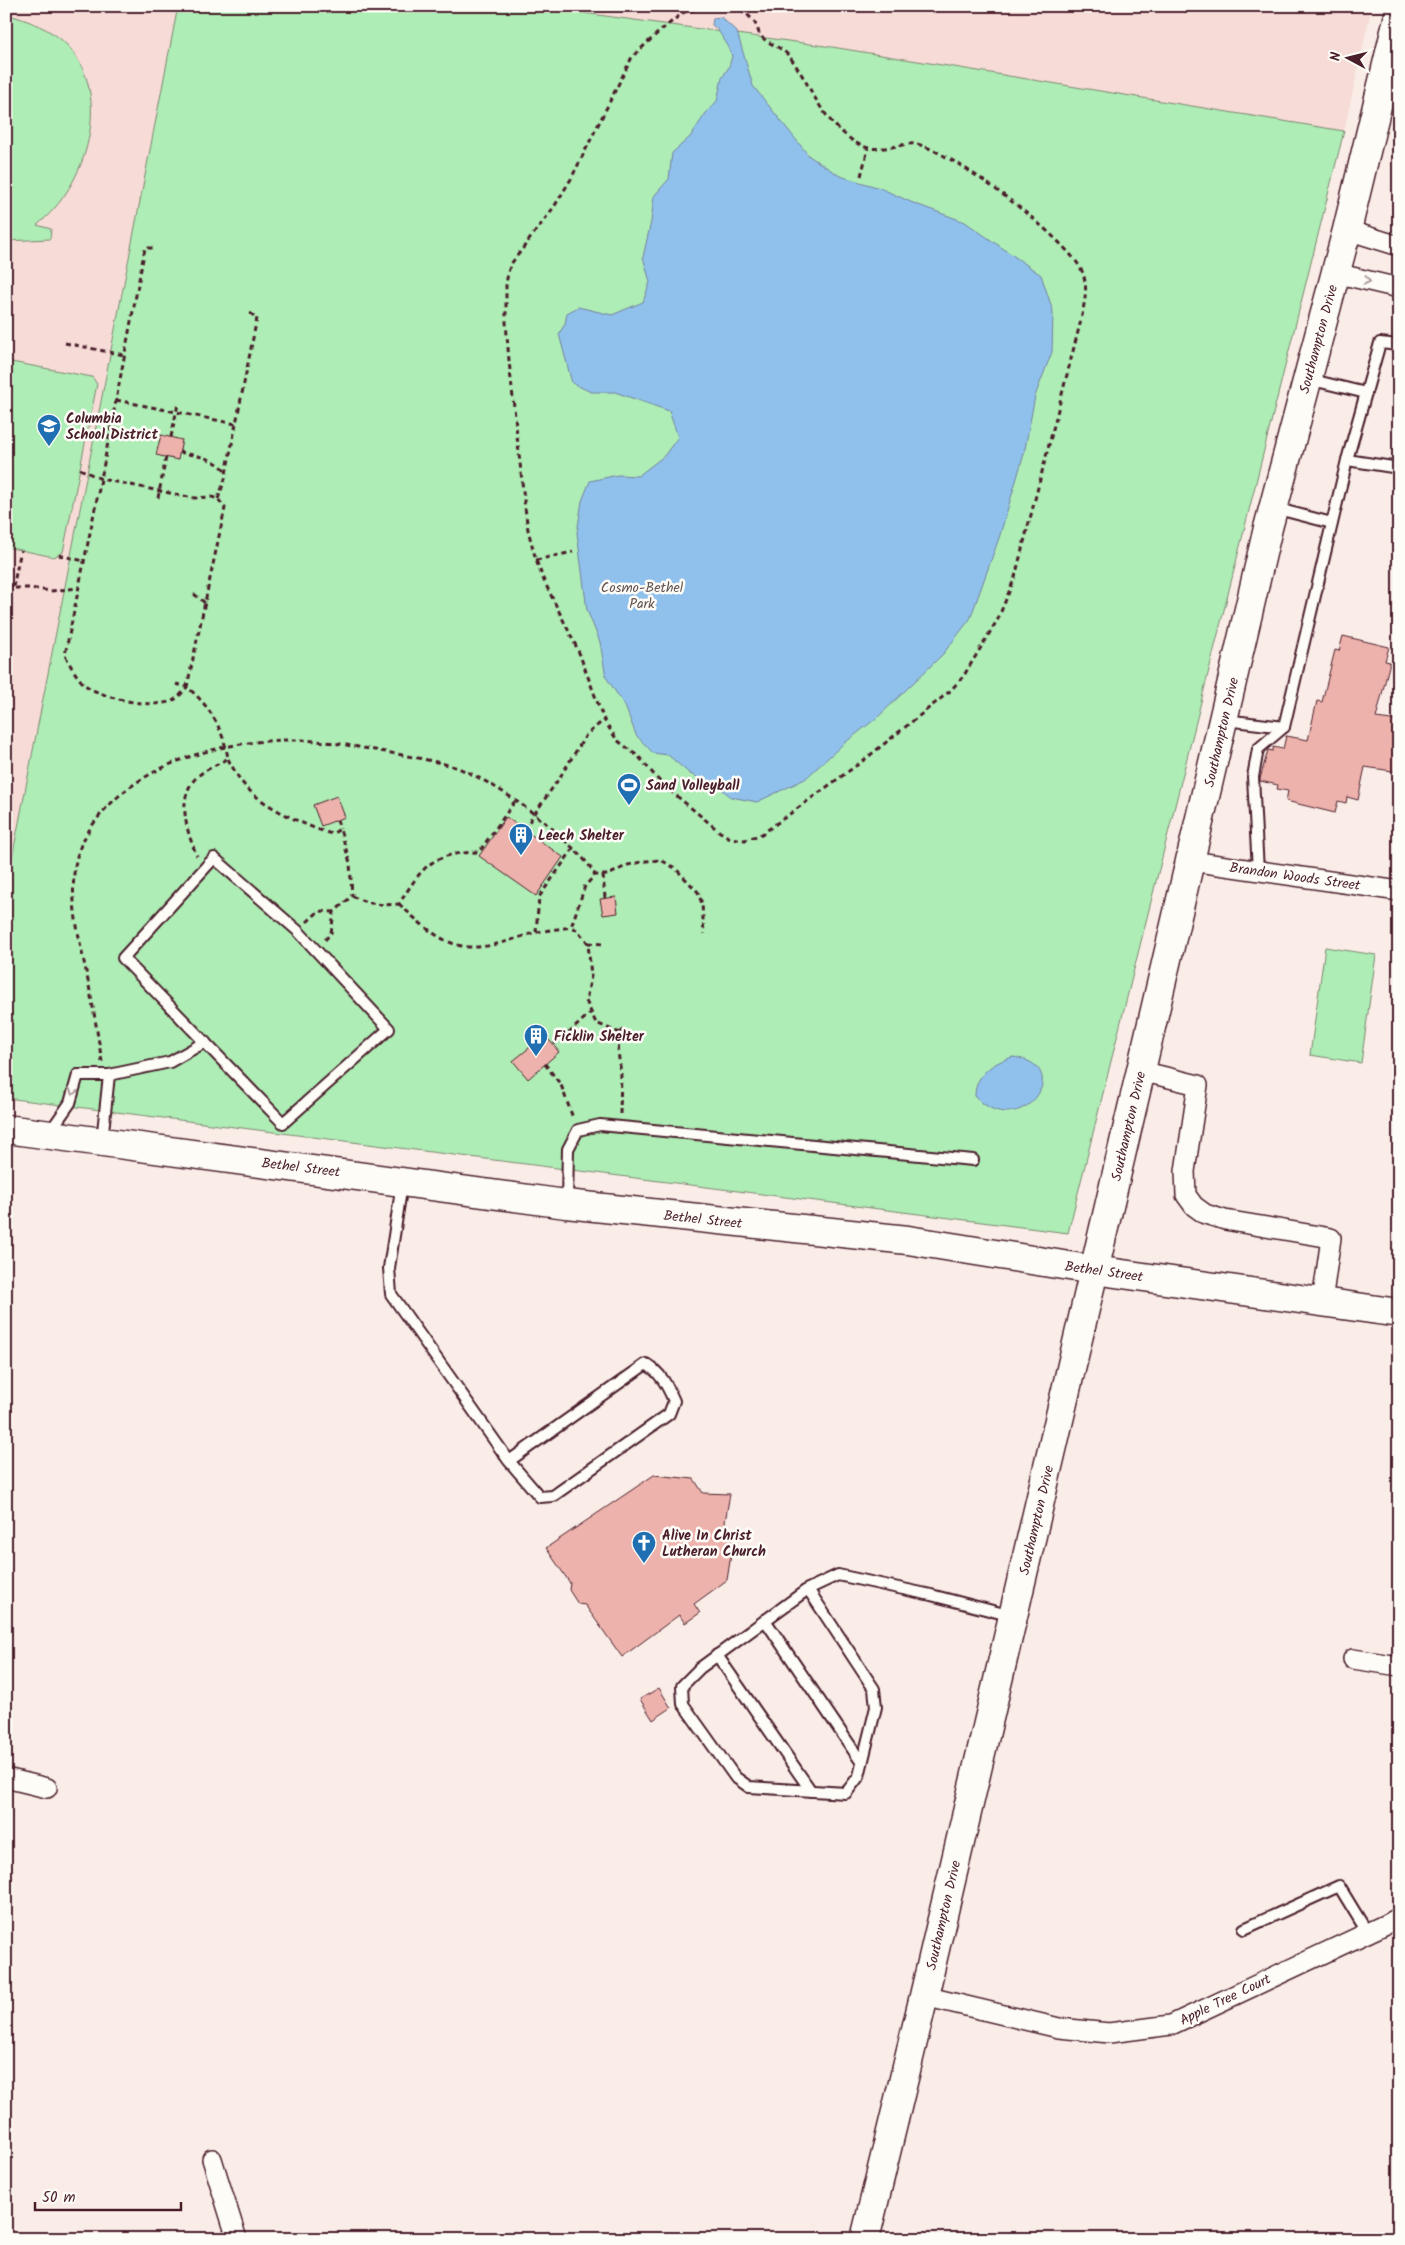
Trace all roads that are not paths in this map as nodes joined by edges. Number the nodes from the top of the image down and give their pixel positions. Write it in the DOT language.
graph roads {
  1 [pos="1399,15"];
  2 [pos="1346,230"];
  3 [pos="1399,246"];
  4 [pos="1335,273"];
  5 [pos="1399,288"];
  6 [pos="1399,345"];
  7 [pos="1307,378"];
  8 [pos="1366,393"];
  9 [pos="1347,460"];
  10 [pos="1399,468"];
  11 [pos="1274,508"];
  12 [pos="1332,523"];
  13 [pos="1224,720"];
  14 [pos="1284,727"];
  15 [pos="1191,861"];
  16 [pos="1258,870"];
  17 [pos="1399,891"];
  18 [pos="205,1042"];
  19 [pos="1141,1071"];
  20 [pos="106,1075"];
  21 [pos="6,1129"];
  22 [pos="49,1134"];
  23 [pos="102,1141"];
  24 [pos="973,1160"];
  25 [pos="402,1180"];
  26 [pos="566,1204"];
  27 [pos="1094,1270"];
  28 [pos="1322,1302"];
  29 [pos="1399,1313"];
  30 [pos="509,1461"];
  31 [pos="808,1589"];
  32 [pos="1013,1616"];
  33 [pos="766,1620"];
  34 [pos="717,1655"];
  35 [pos="1352,1659"];
  36 [pos="1399,1666"];
  37 [pos="862,1763"];
  38 [pos="6,1778"];
  39 [pos="47,1788"];
  40 [pos="811,1792"];
  41 [pos="1399,1918"];
  42 [pos="1244,1929"];
  43 [pos="1367,1932"];
  44 [pos="924,1996"];
  45 [pos="212,2159"];
  46 [pos="237,2239"];
  47 [pos="865,2239"];
  1 -- 2 [label="street, Southampton Drive"];
  2 -- 3 [label="street"];
  2 -- 4 [label="street, Southampton Drive"];
  4 -- 5 [label="street, one-way"];
  4 -- 7 [label="street, Southampton Drive"];
  6 -- 8 [label="lane"];
  7 -- 8 [label="lane"];
  7 -- 11 [label="street, Southampton Drive"];
  8 -- 9 [label="lane"];
  9 -- 10 [label="lane"];
  9 -- 12 [label="lane"];
  11 -- 12 [label="lane"];
  11 -- 13 [label="street, Southampton Drive"];
  12 -- 14 [label="lane"];
  13 -- 14 [label="lane"];
  13 -- 15 [label="street, Southampton Drive"];
  14 -- 16 [label="lane"];
  15 -- 16 [label="street, Brandon Woods Street"];
  15 -- 19 [label="street, Southampton Drive"];
  16 -- 17 [label="street, Brandon Woods Street"];
  18 -- 18 [label="lane"];
  18 -- 20 [label="lane"];
  19 -- 27 [label="street, Southampton Drive"];
  19 -- 28 [label="street"];
  20 -- 22 [label="lane, one-way"];
  20 -- 23 [label="lane"];
  21 -- 22 [label="street, Bethel Street"];
  22 -- 23 [label="street, Bethel Street"];
  23 -- 25 [label="street, Bethel Street"];
  24 -- 26 [label="lane"];
  25 -- 26 [label="street, Bethel Street"];
  25 -- 30 [label="lane"];
  26 -- 27 [label="street, Bethel Street"];
  27 -- 28 [label="street, Bethel Street"];
  27 -- 32 [label="street, Southampton Drive"];
  28 -- 29 [label="street, Bethel Street"];
  30 -- 30 [label="lane"];
  31 -- 32 [label="lane"];
  31 -- 33 [label="lane"];
  31 -- 37 [label="lane"];
  32 -- 44 [label="street, Southampton Drive"];
  33 -- 34 [label="lane"];
  33 -- 37 [label="lane"];
  34 -- 40 [label="lane"];
  34 -- 40 [label="lane"];
  35 -- 36 [label="street"];
  37 -- 40 [label="lane"];
  38 -- 39 [label="street"];
  41 -- 43 [label="street, Apple Tree Court"];
  42 -- 43 [label="lane"];
  43 -- 44 [label="street, Apple Tree Court"];
  44 -- 47 [label="street, Southampton Drive"];
  45 -- 46 [label="street"];
}
